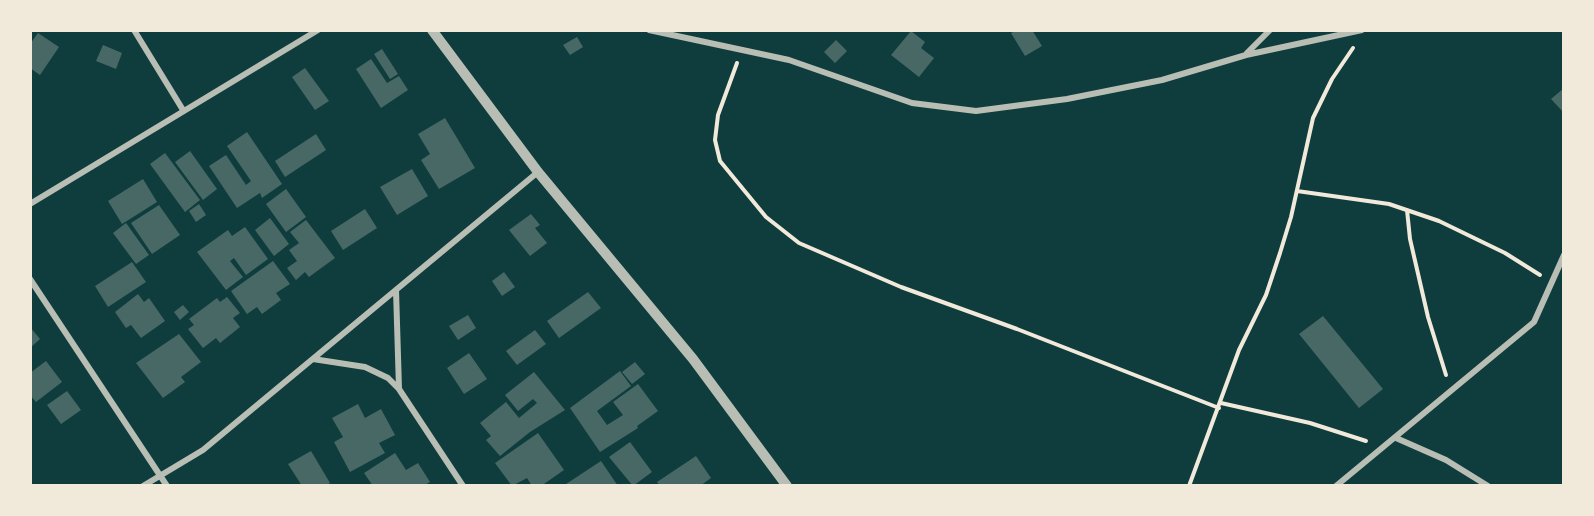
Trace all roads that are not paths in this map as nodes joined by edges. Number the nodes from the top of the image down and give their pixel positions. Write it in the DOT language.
graph roads {
  1 [pos="134,30"];
  2 [pos="318,30"];
  3 [pos="432,30"];
  4 [pos="649,30"];
  5 [pos="1270,30"];
  6 [pos="1362,30"];
  7 [pos="1246,55"];
  8 [pos="183,110"];
  9 [pos="538,172"];
  10 [pos="30,204"];
  11 [pos="1564,255"];
  12 [pos="30,279"];
  13 [pos="396,290"];
  14 [pos="313,359"];
  15 [pos="399,389"];
  16 [pos="1396,438"];
  17 [pos="161,474"];
  18 [pos="143,486"];
  19 [pos="167,486"];
  20 [pos="463,486"];
  21 [pos="787,486"];
  22 [pos="1336,486"];
  23 [pos="1488,486"];
  1 -- 8 [label="street"];
  2 -- 8 [label="street"];
  3 -- 9 [label="street"];
  4 -- 7 [label="street"];
  5 -- 7 [label="street"];
  6 -- 7 [label="street"];
  8 -- 10 [label="street"];
  9 -- 13 [label="street"];
  9 -- 21 [label="street"];
  11 -- 16 [label="street"];
  12 -- 17 [label="street"];
  13 -- 14 [label="street"];
  13 -- 15 [label="street"];
  14 -- 15 [label="street"];
  14 -- 17 [label="street"];
  15 -- 20 [label="street"];
  16 -- 22 [label="street"];
  16 -- 23 [label="street"];
  17 -- 18 [label="street"];
  17 -- 19 [label="street"];
}
